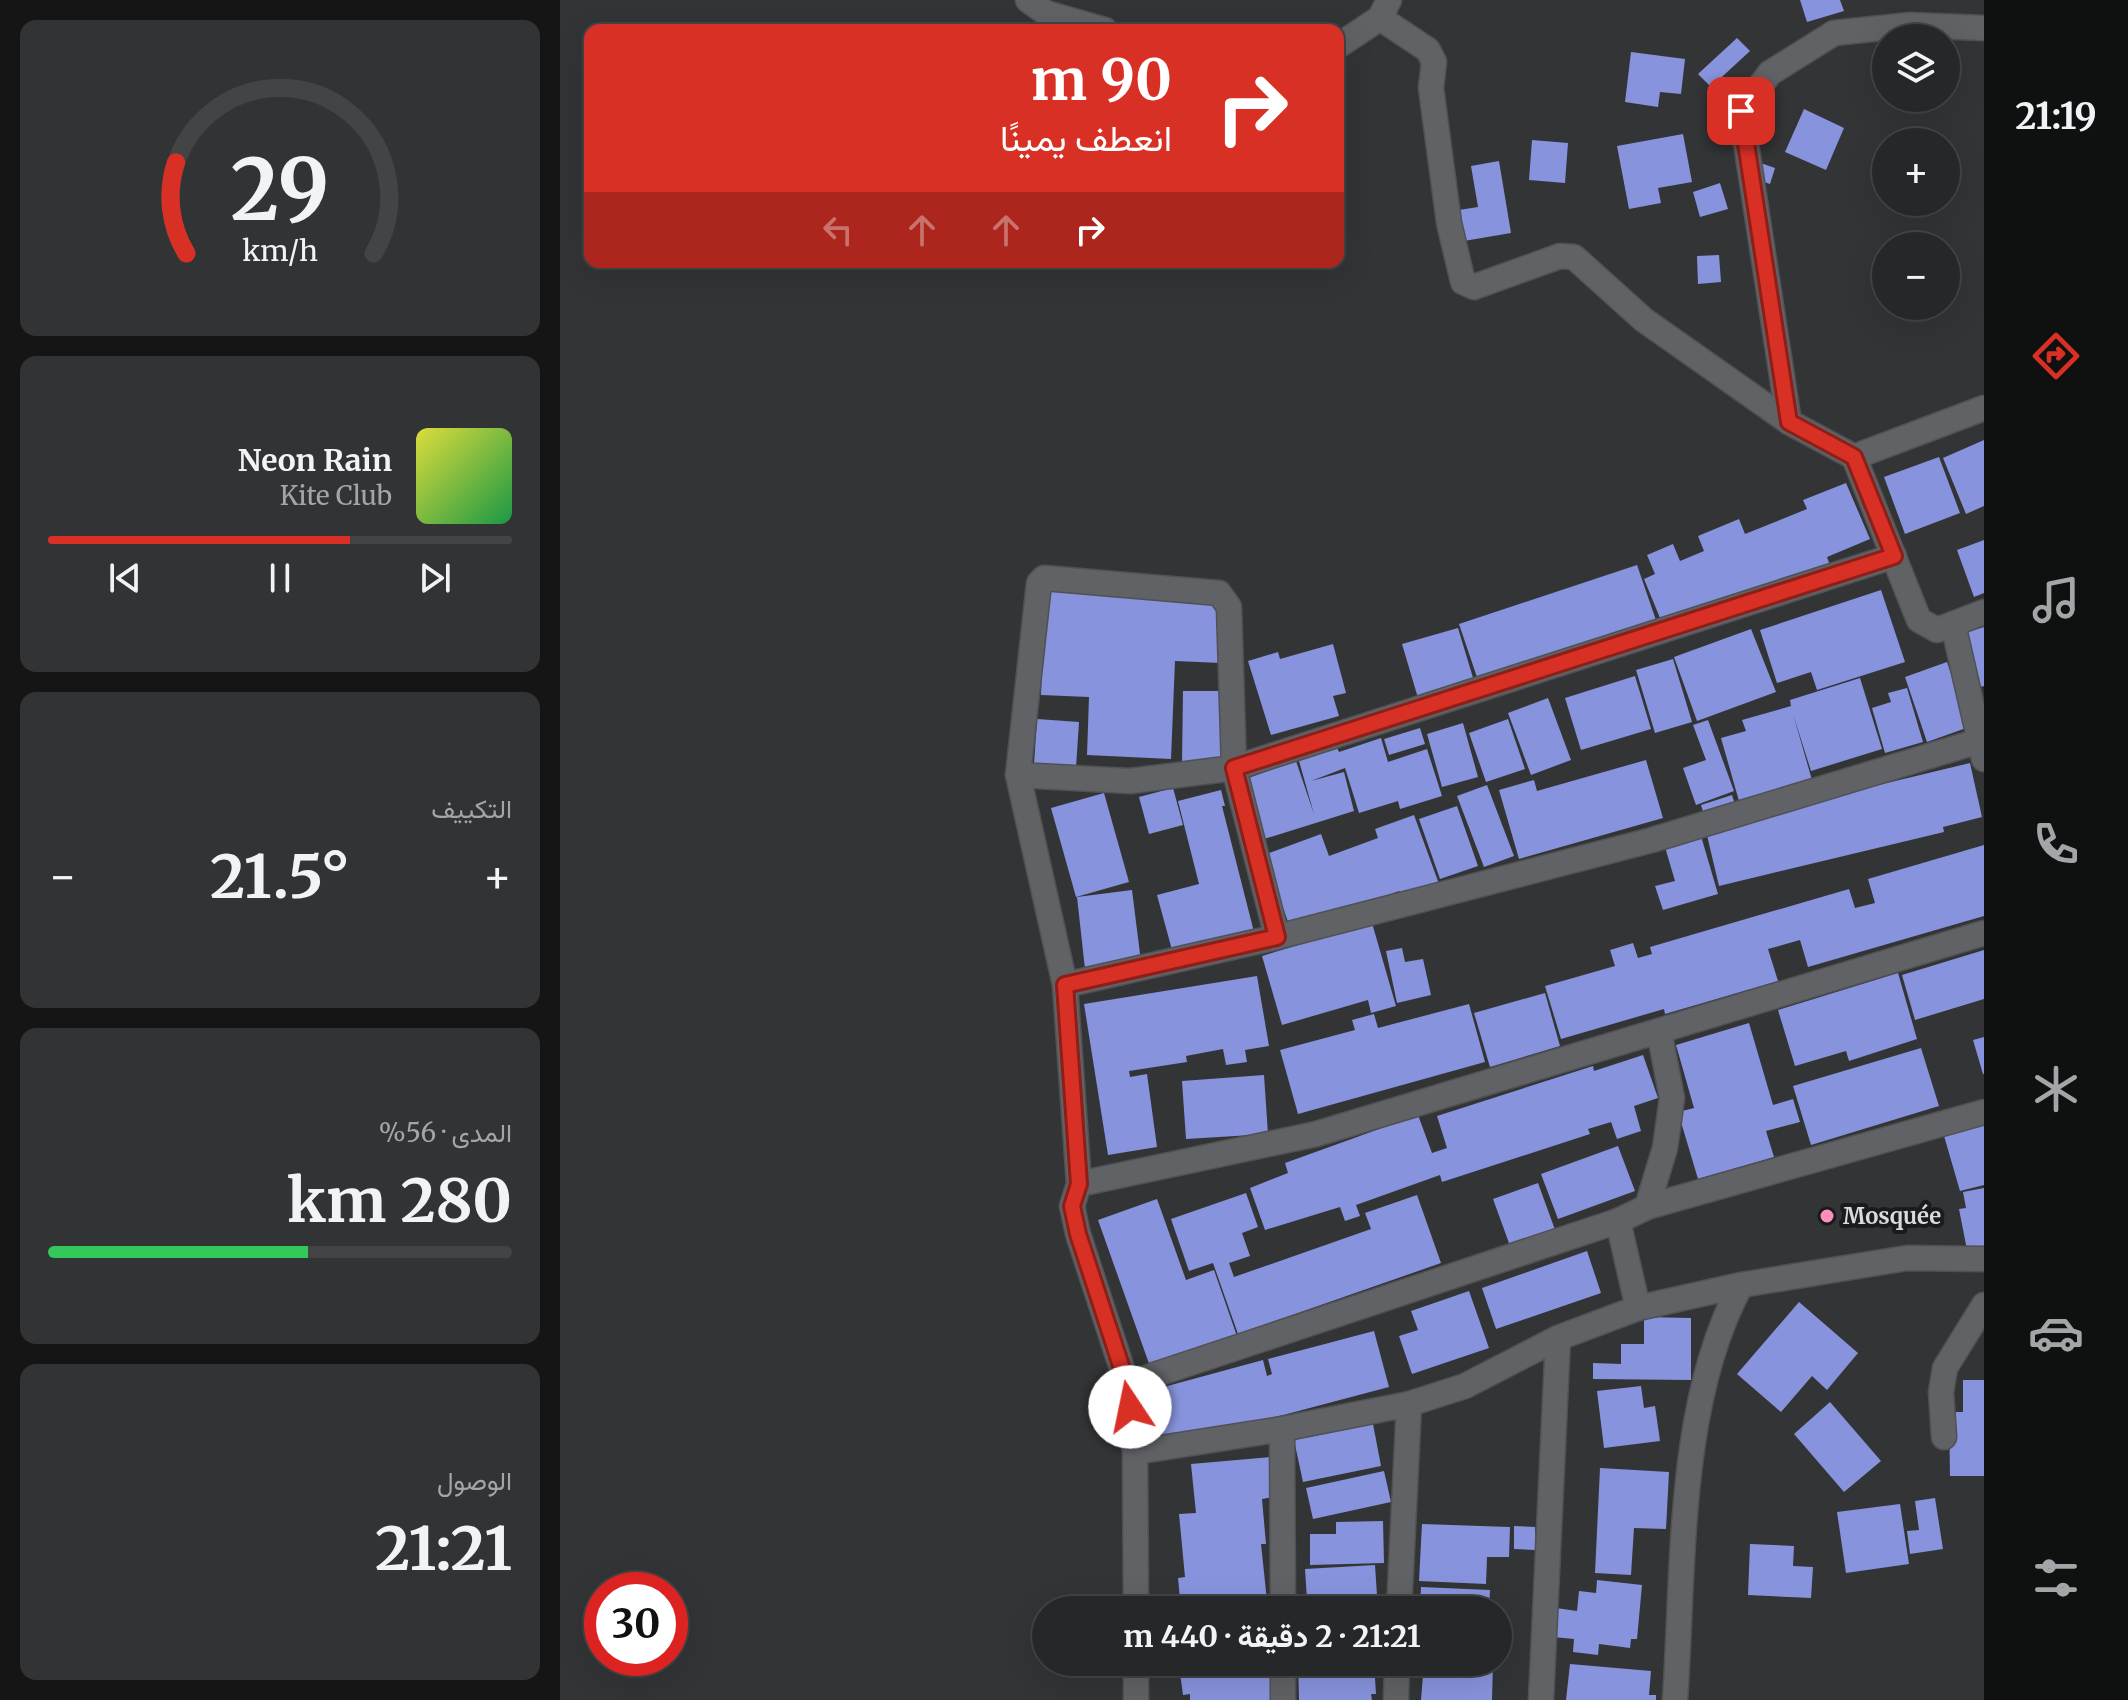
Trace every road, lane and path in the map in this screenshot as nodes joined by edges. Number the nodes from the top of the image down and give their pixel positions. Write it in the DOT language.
graph roads {
  1 [pos="1028,0"];
  2 [pos="1384,9"];
  3 [pos="1084,24"];
  4 [pos="1984,28"];
  5 [pos="1344,41"];
  6 [pos="1984,408"];
  7 [pos="1789,422"];
  8 [pos="1854,457"];
  9 [pos="1894,556"];
  10 [pos="1984,612"];
  11 [pos="1953,624"];
  12 [pos="1981,750"];
  13 [pos="1234,768"];
  14 [pos="1018,775"];
  15 [pos="1984,933"];
  16 [pos="1277,937"];
  17 [pos="1065,985"];
  18 [pos="1659,1031"];
  19 [pos="1984,1112"];
  20 [pos="1079,1184"];
  21 [pos="1647,1207"];
  22 [pos="1618,1221"];
  23 [pos="1984,1259"];
  24 [pos="1741,1285"];
  25 [pos="1984,1305"];
  26 [pos="1638,1308"];
  27 [pos="1558,1338"];
  28 [pos="1127,1384"];
  29 [pos="1409,1404"];
  30 [pos="1282,1429"];
  31 [pos="1944,1437"];
  32 [pos="1135,1452"];
  33 [pos="1136,1596"];
  34 [pos="1283,1596"];
  35 [pos="1399,1596"];
  36 [pos="1136,1676"];
  37 [pos="1283,1676"];
  38 [pos="1397,1676"];
  39 [pos="1136,1700"];
  40 [pos="1283,1700"];
  41 [pos="1396,1700"];
  42 [pos="1541,1700"];
  43 [pos="1675,1700"];
  1 -- 3 [label="street"];
  2 -- 5 [label="street"];
  2 -- 7 [label="street"];
  4 -- 7 [label="street"];
  6 -- 8 [label="street"];
  7 -- 8 [label="street"];
  8 -- 9 [label="street"];
  9 -- 11 [label="street"];
  9 -- 13 [label="street"];
  10 -- 11 [label="street"];
  11 -- 12 [label="street"];
  12 -- 16 [label="street"];
  13 -- 14 [label="street"];
  13 -- 14 [label="street"];
  13 -- 16 [label="street"];
  14 -- 17 [label="street"];
  15 -- 18 [label="street"];
  16 -- 17 [label="street"];
  17 -- 20 [label="street"];
  18 -- 20 [label="street"];
  18 -- 21 [label="street"];
  19 -- 21 [label="street"];
  20 -- 28 [label="street"];
  21 -- 22 [label="street"];
  22 -- 26 [label="street"];
  22 -- 28 [label="street"];
  23 -- 24 [label="street"];
  24 -- 26 [label="street"];
  24 -- 43 [label="street"];
  25 -- 31 [label="street"];
  26 -- 27 [label="street"];
  27 -- 29 [label="street"];
  27 -- 42 [label="street"];
  28 -- 32 [label="street"];
  29 -- 30 [label="street"];
  29 -- 35 [label="street"];
  30 -- 32 [label="street"];
  30 -- 34 [label="street"];
  32 -- 33 [label="street"];
  36 -- 39 [label="street"];
  37 -- 40 [label="street"];
  38 -- 41 [label="street"];
}
